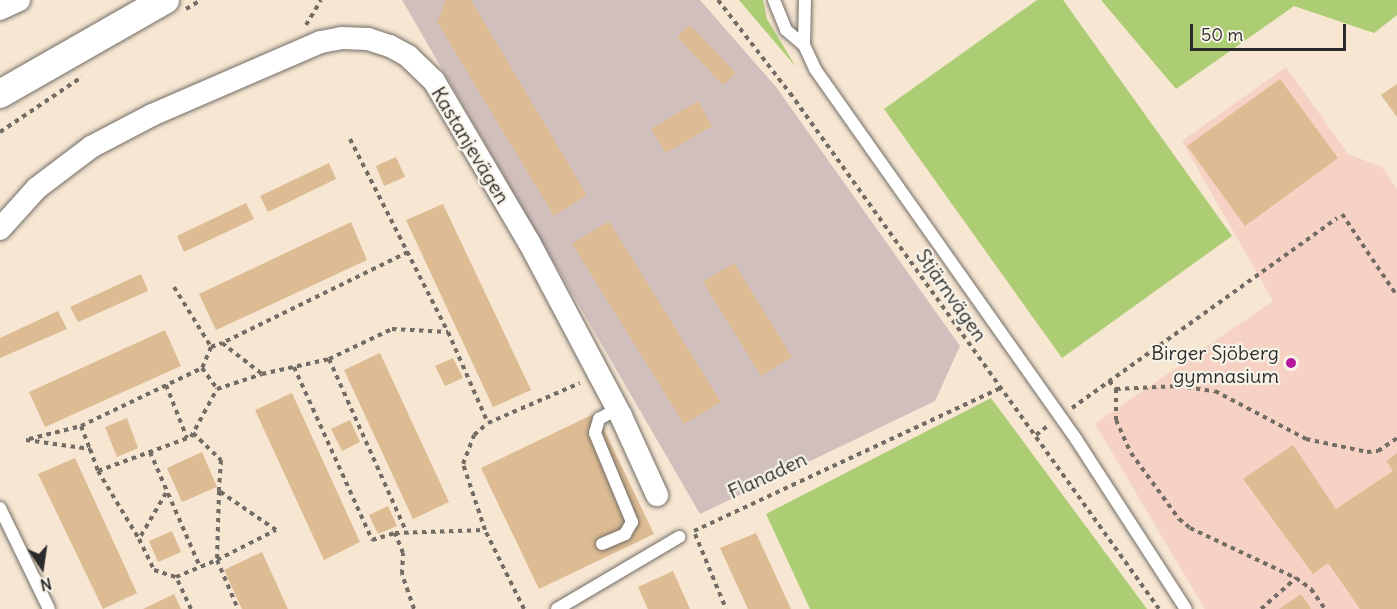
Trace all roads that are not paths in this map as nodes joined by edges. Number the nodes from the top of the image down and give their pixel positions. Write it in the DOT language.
graph roads {
  1 [pos="19,0"];
  2 [pos="165,0"];
  3 [pos="774,0"];
  4 [pos="805,0"];
  5 [pos="0,9"];
  6 [pos="129,21"];
  7 [pos="804,45"];
  8 [pos="0,94"];
  9 [pos="0,110"];
  10 [pos="0,228"];
  11 [pos="617,409"];
  12 [pos="657,495"];
  13 [pos="0,508"];
  14 [pos="679,537"];
  15 [pos="602,544"];
  16 [pos="49,609"];
  17 [pos="557,609"];
  18 [pos="1186,609"];
  1 -- 5 [label="street"];
  2 -- 6 [label="street"];
  3 -- 7 [label="lane"];
  4 -- 7 [label="lane"];
  6 -- 8 [label="street"];
  6 -- 9 [label="street"];
  7 -- 18 [label="lane"];
  10 -- 11 [label="street, Kastanjevägen"];
  11 -- 12 [label="street, Kastanjevägen"];
  11 -- 15 [label="lane"];
  13 -- 16 [label="lane"];
  14 -- 17 [label="lane"];
}
